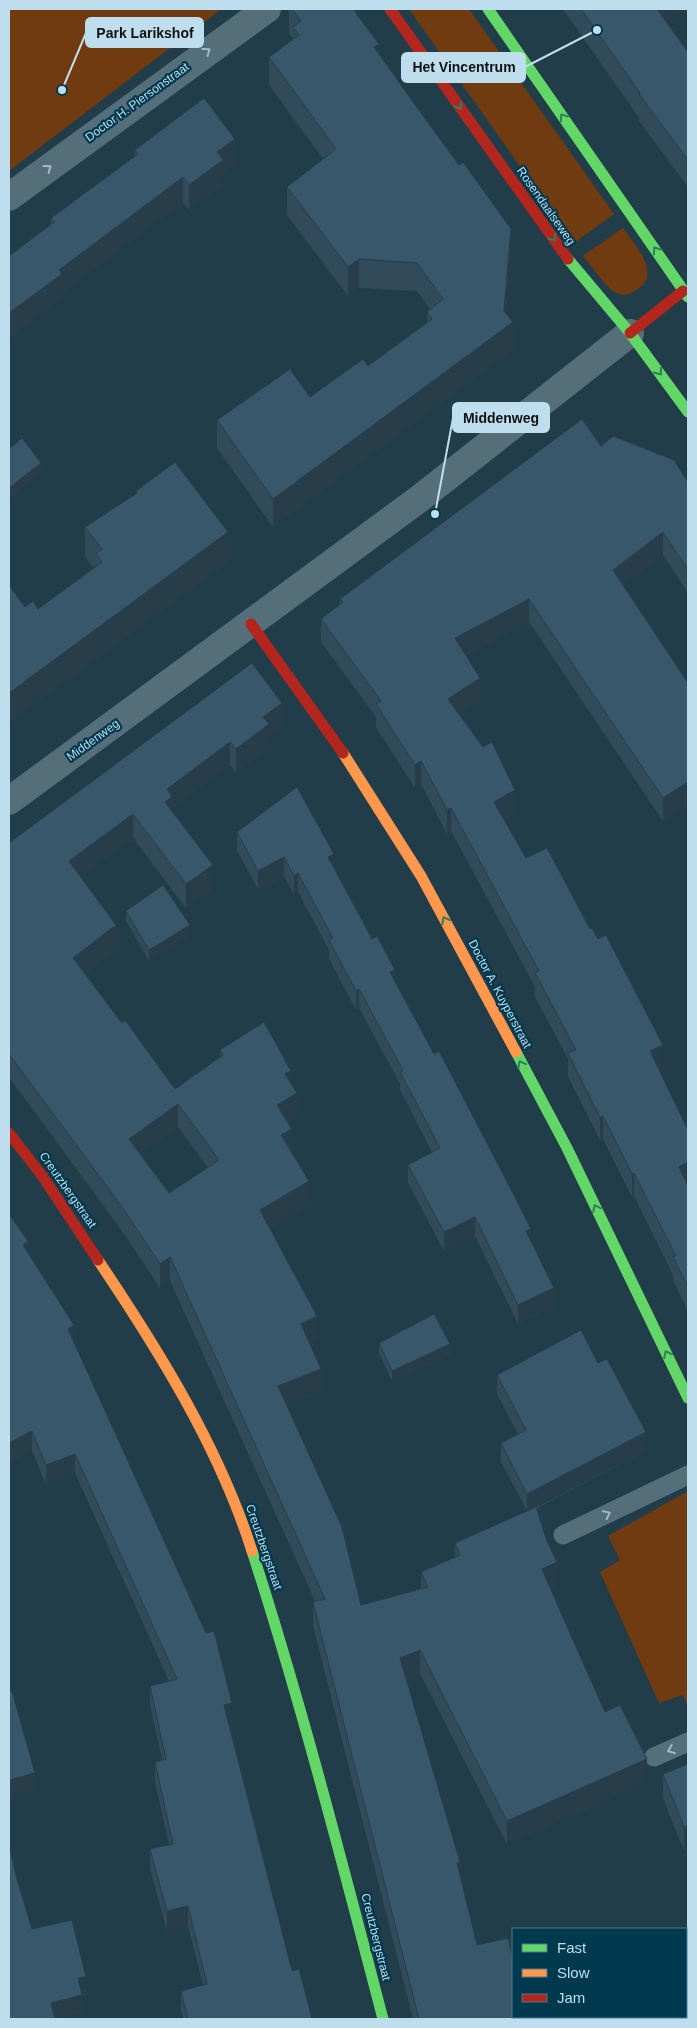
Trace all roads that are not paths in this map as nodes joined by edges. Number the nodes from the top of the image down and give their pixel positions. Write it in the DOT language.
graph roads {
  1 [pos="267,9"];
  2 [pos="390,9"];
  3 [pos="488,9"];
  4 [pos="9,197"];
  5 [pos="687,292"];
  6 [pos="630,333"];
  7 [pos="688,412"];
  8 [pos="251,624"];
  9 [pos="9,801"];
  10 [pos="9,1133"];
  11 [pos="688,1398"];
  12 [pos="688,1475"];
  13 [pos="563,1536"];
  14 [pos="688,1742"];
  15 [pos="654,1757"];
  16 [pos="383,2019"];
  4 -- 1 [label="street, Doctor H. Piersonstraat, one-way"];
  2 -- 6 [label="street, Rosendaalseweg, one-way"];
  5 -- 3 [label="street, one-way"];
  5 -- 6 [label="street"];
  6 -- 7 [label="street, Rosendaalseweg, one-way"];
  6 -- 8 [label="street, Middenweg"];
  8 -- 9 [label="street, Middenweg"];
  11 -- 8 [label="street, Doctor A. Kuyperstraat, one-way"];
  10 -- 16 [label="street, Creutzbergstraat"];
  13 -- 12 [label="lane, one-way"];
  14 -- 15 [label="lane, one-way"];
}
